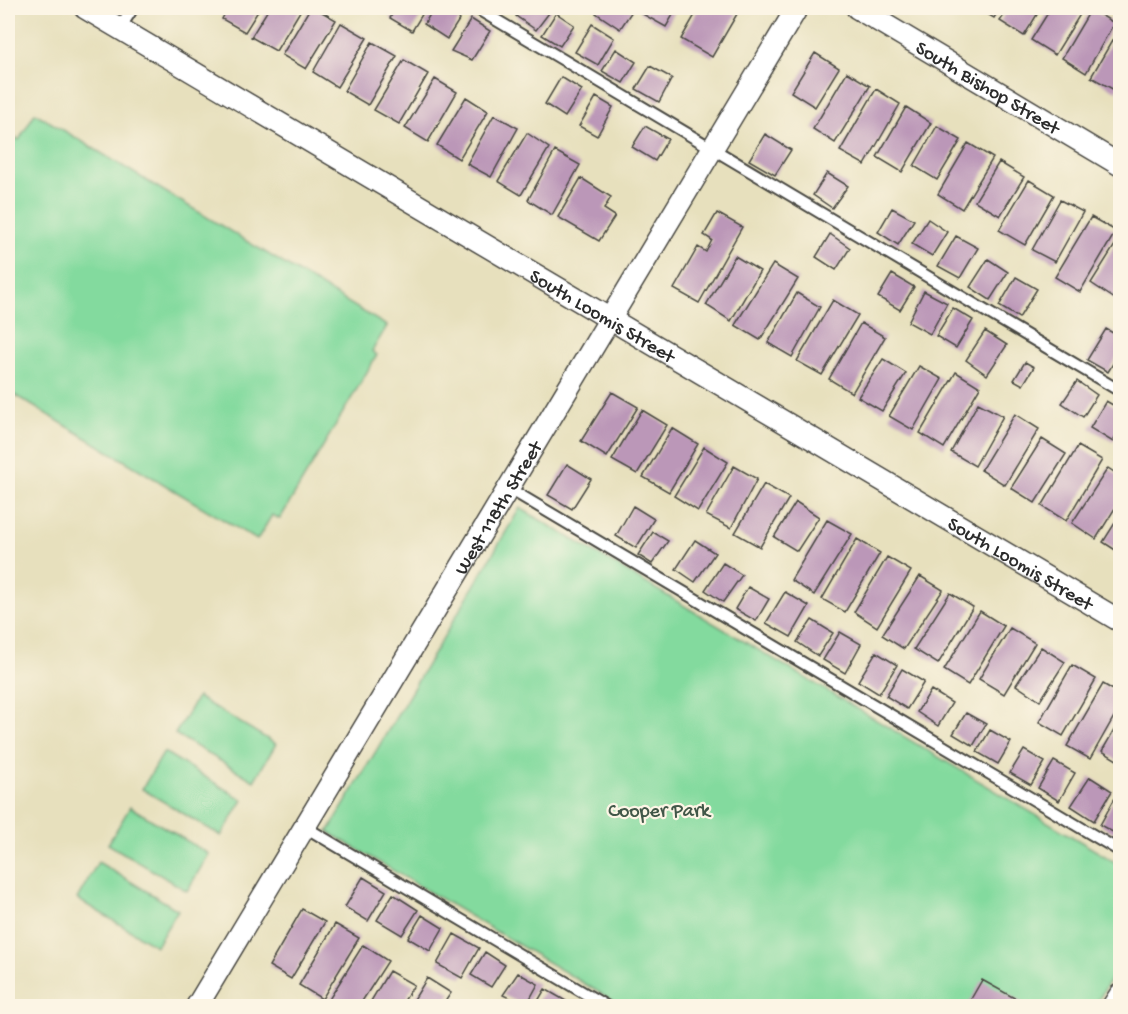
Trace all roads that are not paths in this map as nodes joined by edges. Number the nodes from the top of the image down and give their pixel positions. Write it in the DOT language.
graph roads {
  1 [pos="85,8"];
  2 [pos="133,8"];
  3 [pos="476,8"];
  4 [pos="797,8"];
  5 [pos="857,8"];
  6 [pos="120,28"];
  7 [pos="712,148"];
  8 [pos="1120,165"];
  9 [pos="610,319"];
  10 [pos="1120,391"];
  11 [pos="508,488"];
  12 [pos="1120,621"];
  13 [pos="305,828"];
  14 [pos="1120,851"];
  15 [pos="1120,995"];
  16 [pos="204,1004"];
  17 [pos="606,1006"];
  18 [pos="1113,1006"];
  1 -- 6 [label="street, South Loomis Street"];
  2 -- 6 [label="lane"];
  3 -- 7 [label="lane"];
  4 -- 7 [label="street, West 118th Street"];
  5 -- 8 [label="street, South Bishop Street"];
  6 -- 9 [label="street, South Loomis Street"];
  7 -- 9 [label="street, West 118th Street"];
  7 -- 10 [label="lane"];
  9 -- 11 [label="street, West 118th Street"];
  9 -- 12 [label="street, South Loomis Street"];
  11 -- 13 [label="street, West 118th Street"];
  11 -- 14 [label="lane"];
  13 -- 16 [label="street, West 118th Street"];
  13 -- 17 [label="lane"];
  15 -- 18 [label="street"];
}
